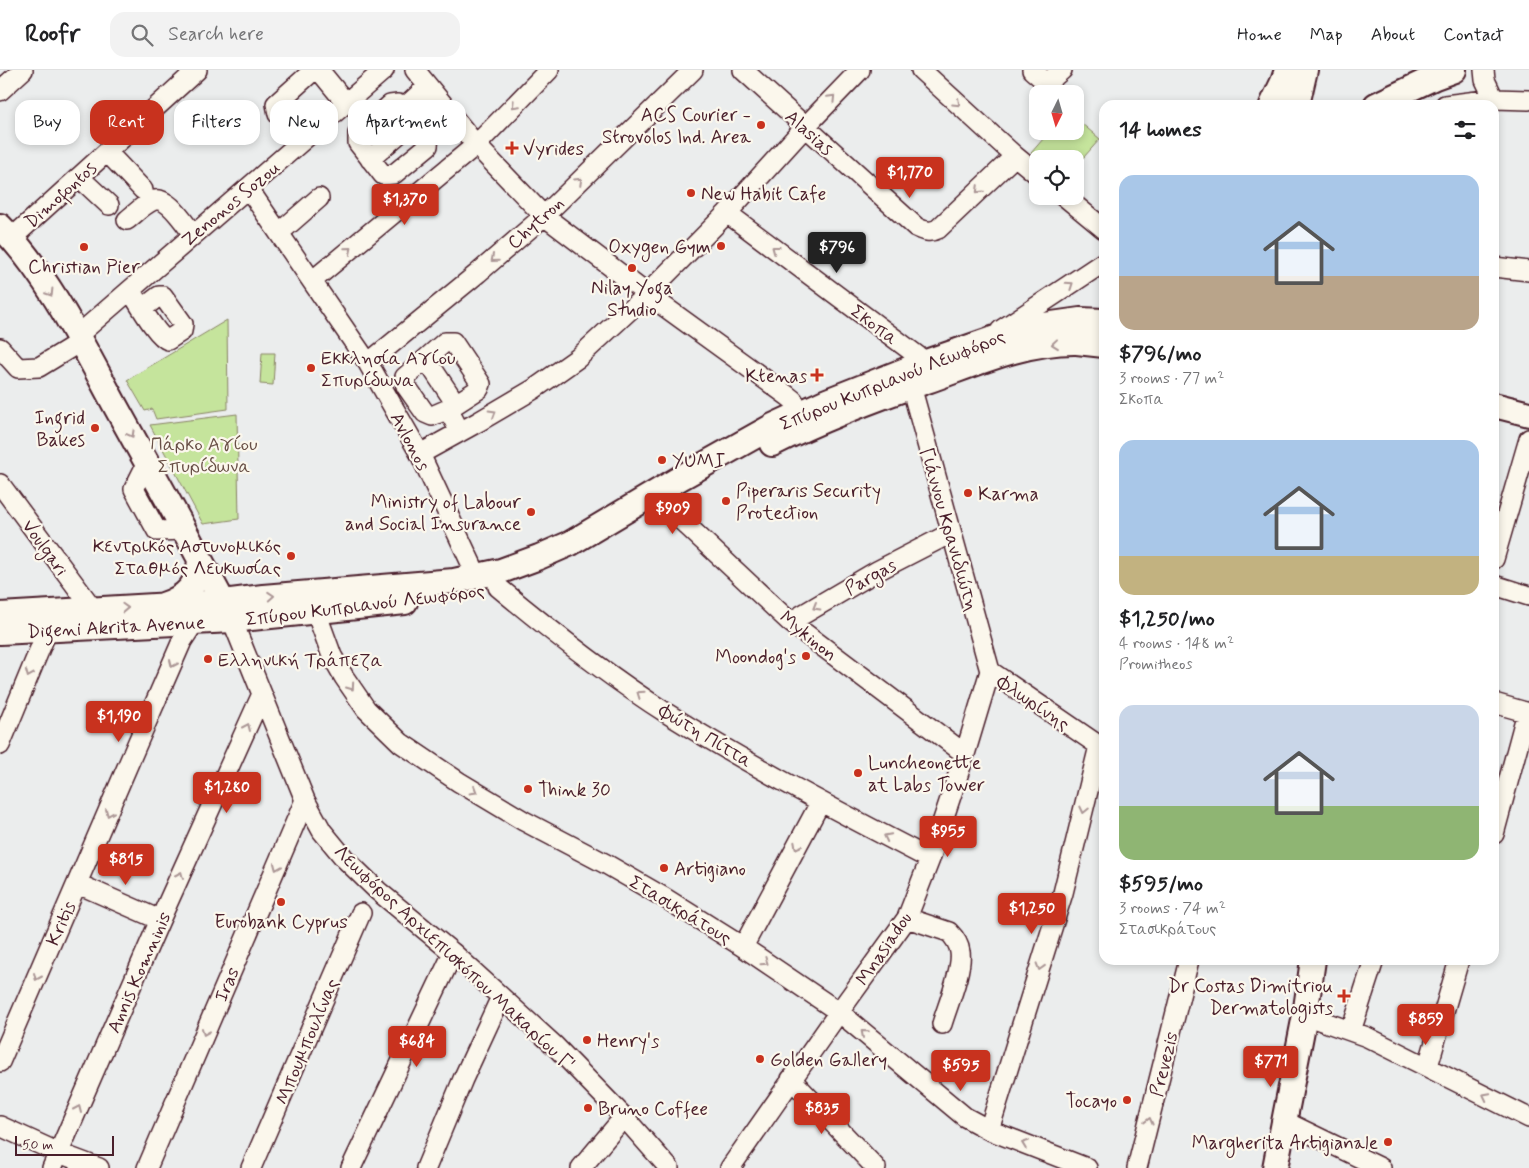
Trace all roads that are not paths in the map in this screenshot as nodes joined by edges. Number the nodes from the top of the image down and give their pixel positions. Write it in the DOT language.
graph roads {
  1 [pos="196,70"];
  2 [pos="314,70"];
  3 [pos="319,70"];
  4 [pos="384,70"];
  5 [pos="415,70"];
  6 [pos="549,70"];
  7 [pos="693,70"];
  8 [pos="743,70"];
  9 [pos="860,70"];
  10 [pos="921,70"];
  11 [pos="1032,70"];
  12 [pos="1062,70"];
  13 [pos="1287,70"];
  14 [pos="1306,70"];
  15 [pos="1461,70"];
  16 [pos="1484,70"];
  17 [pos="16,72"];
  18 [pos="1443,72"];
  19 [pos="428,86"];
  20 [pos="0,91"];
  21 [pos="1494,99"];
  22 [pos="280,100"];
  23 [pos="419,100"];
  24 [pos="1274,100"];
  25 [pos="1298,100"];
  26 [pos="1386,100"];
  27 [pos="1413,100"];
  28 [pos="1486,100"];
  29 [pos="1529,100"];
  30 [pos="346,102"];
  31 [pos="338,109"];
  32 [pos="804,127"];
  33 [pos="298,145"];
  34 [pos="359,145"];
  35 [pos="382,145"];
  36 [pos="428,145"];
  37 [pos="476,145"];
  38 [pos="106,152"];
  39 [pos="1014,156"];
  40 [pos="370,159"];
  41 [pos="1029,168"];
  42 [pos="79,177"];
  43 [pos="248,188"];
  44 [pos="143,190"];
  45 [pos="319,198"];
  46 [pos="109,205"];
  47 [pos="1075,205"];
  48 [pos="727,214"];
  49 [pos="544,216"];
  50 [pos="127,220"];
  51 [pos="1099,225"];
  52 [pos="6,232"];
  53 [pos="279,233"];
  54 [pos="193,234"];
  55 [pos="1099,265"];
  56 [pos="1499,268"];
  57 [pos="1529,271"];
  58 [pos="312,281"];
  59 [pos="130,290"];
  60 [pos="647,294"];
  61 [pos="142,309"];
  62 [pos="1099,321"];
  63 [pos="79,339"];
  64 [pos="985,341"];
  65 [pos="1099,344"];
  66 [pos="0,348"];
  67 [pos="426,359"];
  68 [pos="926,362"];
  69 [pos="368,364"];
  70 [pos="911,386"];
  71 [pos="1499,391"];
  72 [pos="1529,398"];
  73 [pos="452,406"];
  74 [pos="1499,406"];
  75 [pos="1529,414"];
  76 [pos="805,419"];
  77 [pos="460,432"];
  78 [pos="1529,439"];
  79 [pos="420,454"];
  80 [pos="0,484"];
  81 [pos="664,504"];
  82 [pos="951,533"];
  83 [pos="1499,543"];
  84 [pos="200,559"];
  85 [pos="477,576"];
  86 [pos="498,587"];
  87 [pos="1499,587"];
  88 [pos="1529,596"];
  89 [pos="157,607"];
  90 [pos="93,609"];
  91 [pos="227,611"];
  92 [pos="316,612"];
  93 [pos="0,615"];
  94 [pos="48,621"];
  95 [pos="195,621"];
  96 [pos="790,622"];
  97 [pos="0,632"];
  98 [pos="990,671"];
  99 [pos="262,694"];
  100 [pos="1499,704"];
  101 [pos="1528,712"];
  102 [pos="0,745"];
  103 [pos="1099,746"];
  104 [pos="965,754"];
  105 [pos="1099,759"];
  106 [pos="820,803"];
  107 [pos="304,805"];
  108 [pos="1499,816"];
  109 [pos="930,859"];
  110 [pos="78,884"];
  111 [pos="361,913"];
  112 [pos="907,918"];
  113 [pos="160,920"];
  114 [pos="743,947"];
  115 [pos="453,953"];
  116 [pos="1188,965"];
  117 [pos="1311,965"];
  118 [pos="1372,965"];
  119 [pos="1457,965"];
  120 [pos="501,997"];
  121 [pos="839,1012"];
  122 [pos="1305,1015"];
  123 [pos="942,1024"];
  124 [pos="1351,1031"];
  125 [pos="0,1062"];
  126 [pos="1428,1066"];
  127 [pos="792,1079"];
  128 [pos="624,1117"];
  129 [pos="1529,1118"];
  130 [pos="1284,1122"];
  131 [pos="0,1126"];
  132 [pos="989,1130"];
  133 [pos="56,1161"];
  134 [pos="99,1168"];
  135 [pos="146,1168"];
  136 [pos="251,1168"];
  137 [pos="351,1168"];
  138 [pos="426,1168"];
  139 [pos="581,1168"];
  140 [pos="669,1168"];
  141 [pos="730,1168"];
  142 [pos="876,1168"];
  143 [pos="1087,1168"];
  144 [pos="1137,1168"];
  145 [pos="1275,1168"];
  146 [pos="1381,1168"];
  1 -- 38 [label="street, Dimofontos"];
  2 -- 22 [label="street"];
  3 -- 30 [label="street"];
  4 -- 30 [label="street, Zenonos Sozou"];
  5 -- 19 [label="street"];
  6 -- 37 [label="street, one-way"];
  49 -- 7 [label="street, Chytron, one-way"];
  8 -- 32 [label="street, Alasias"];
  32 -- 9 [label="street, one-way"];
  10 -- 39 [label="street, one-way"];
  11 -- 12 [label="street"];
  13 -- 24 [label="main road"];
  14 -- 25 [label="main road"];
  15 -- 27 [label="main road"];
  16 -- 21 [label="street"];
  17 -- 20 [label="street"];
  18 -- 26 [label="main road"];
  19 -- 23 [label="street"];
  19 -- 37 [label="street"];
  21 -- 28 [label="street"];
  21 -- 29 [label="street"];
  30 -- 31 [label="street, Zenonos Sozou"];
  39 -- 32 [label="street, Alasias, one-way"];
  32 -- 48 [label="street"];
  33 -- 43 [label="street, Zenonos Sozou"];
  34 -- 40 [label="street"];
  35 -- 40 [label="street"];
  36 -- 40 [label="street"];
  37 -- 49 [label="street"];
  58 -- 37 [label="street, one-way"];
  38 -- 42 [label="street, Dimofontos"];
  38 -- 44 [label="street"];
  39 -- 41 [label="street"];
  42 -- 46 [label="street"];
  42 -- 52 [label="street, Dimofontos"];
  43 -- 53 [label="street, Avlonos"];
  43 -- 54 [label="street, Zenonos Sozou"];
  45 -- 53 [label="street"];
  47 -- 51 [label="street"];
  48 -- 60 [label="street"];
  68 -- 48 [label="street, Σκοπα, one-way"];
  49 -- 60 [label="street"];
  49 -- 69 [label="street, Chytron, one-way"];
  50 -- 54 [label="street"];
  52 -- 63 [label="main road, Λεωφόρος Αρχιεπισκόπου Μακαρίου Γ', one-way"];
  53 -- 58 [label="street, Avlonos"];
  54 -- 59 [label="street, Zenonos Sozou"];
  64 -- 55 [label="street, one-way"];
  56 -- 57 [label="street"];
  58 -- 69 [label="street, Avlonos"];
  59 -- 61 [label="street"];
  59 -- 63 [label="street, Zenonos Sozou"];
  60 -- 76 [label="street"];
  77 -- 60 [label="street, one-way"];
  62 -- 64 [label="main road, Σπύρου Κυπριανού Λεωφόρος"];
  63 -- 66 [label="street, Zenonos Sozou"];
  63 -- 84 [label="main road, Λεωφόρος Αρχιεπισκόπου Μακαρίου Γ', one-way"];
  64 -- 68 [label="main road, Σπύρου Κυπριανού Λεωφόρος"];
  65 -- 70 [label="main road, Σπύρου Κυπριανού Λεωφόρος, one-way"];
  67 -- 73 [label="street"];
  67 -- 73 [label="street"];
  67 -- 73 [label="street"];
  68 -- 76 [label="main road, Σπύρου Κυπριανού Λεωφόρος"];
  69 -- 79 [label="street, Avlonos"];
  70 -- 76 [label="main road, Σπύρου Κυπριανού Λεωφόρος"];
  70 -- 82 [label="street, Γιάννου Κρανιδιώτη"];
  71 -- 72 [label="main road"];
  73 -- 77 [label="street"];
  74 -- 75 [label="main road"];
  76 -- 81 [label="main road, Σπύρου Κυπριανού Λεωφόρος"];
  76 -- 85 [label="main road, Σπύρου Κυπριανού Λεωφόρος"];
  77 -- 79 [label="street"];
  78 -- 83 [label="street"];
  79 -- 85 [label="street, Avlonos"];
  80 -- 90 [label="street, Voulgari"];
  81 -- 86 [label="main road, Σπύρου Κυπριανού Λεωφόρος"];
  81 -- 96 [label="street, Mykinon"];
  82 -- 96 [label="street, Pargas, one-way"];
  82 -- 98 [label="street, Γιάννου Κρανιδιώτη"];
  84 -- 89 [label="main road"];
  84 -- 91 [label="main road, Λεωφόρος Αρχιεπισκόπου Μακαρίου Γ'"];
  91 -- 85 [label="main road, Σπύρου Κυπριανού Λεωφόρος, one-way"];
  86 -- 92 [label="main road, Σπύρου Κυπριανού Λεωφόρος"];
  106 -- 86 [label="street, Φώτη Πίττα, one-way"];
  87 -- 88 [label="street"];
  90 -- 89 [label="main road, Digeni Akrita Avenue, one-way"];
  89 -- 91 [label="main road, Digeni Akrita Avenue"];
  90 -- 94 [label="main road, Digeni Akrita Avenue"];
  91 -- 92 [label="main road, Σπύρου Κυπριανού Λεωφόρος"];
  91 -- 95 [label="main road, Digeni Akrita Avenue"];
  91 -- 99 [label="street, Λεωφόρος Αρχιεπισκόπου Μακαρίου Γ'"];
  92 -- 114 [label="street, Στασικράτους, one-way"];
  93 -- 94 [label="main road, Digeni Akrita Avenue"];
  94 -- 95 [label="main road, Digeni Akrita Avenue"];
  94 -- 97 [label="main road, Digeni Akrita Avenue"];
  94 -- 102 [label="street, one-way"];
  95 -- 110 [label="street, Kritis, one-way"];
  96 -- 104 [label="street, Mykinon"];
  98 -- 103 [label="street, Φλωρίνης"];
  98 -- 104 [label="street, Mnasiadou"];
  99 -- 107 [label="street, Λεωφόρος Αρχιεπισκόπου Μακαρίου Γ'"];
  113 -- 99 [label="street, Annis Komninis, one-way"];
  100 -- 101 [label="street"];
  101 -- 108 [label="street"];
  104 -- 109 [label="street, Mnasiadou"];
  105 -- 132 [label="street, one-way"];
  109 -- 106 [label="street, Φώτη Πίττα, one-way"];
  106 -- 114 [label="street, one-way"];
  107 -- 115 [label="street, Λεωφόρος Αρχιεπισκόπου Μακαρίου Γ'"];
  107 -- 135 [label="street, Iras, one-way"];
  109 -- 112 [label="street, Mnasiadou"];
  110 -- 113 [label="street"];
  110 -- 125 [label="street, Kritis, one-way"];
  111 -- 136 [label="street, Μπουμπουλίνας"];
  112 -- 121 [label="street, Mnasiadou"];
  112 -- 123 [label="street"];
  133 -- 113 [label="street, Annis Komninis, one-way"];
  114 -- 121 [label="street, Στασικράτους, one-way"];
  115 -- 120 [label="street, Λεωφόρος Αρχιεπισκόπου Μακαρίου Γ'"];
  115 -- 137 [label="street"];
  144 -- 116 [label="street, Prevezis, one-way"];
  117 -- 122 [label="main road"];
  118 -- 124 [label="street"];
  119 -- 126 [label="street"];
  120 -- 128 [label="street, Λεωφόρος Αρχιεπισκόπου Μακαρίου Γ'"];
  120 -- 138 [label="street"];
  121 -- 127 [label="street, Mnasiadou"];
  132 -- 121 [label="street, Στασικράτους, one-way"];
  122 -- 124 [label="street"];
  122 -- 130 [label="main road"];
  124 -- 126 [label="street"];
  129 -- 126 [label="street, one-way"];
  127 -- 141 [label="street, Mnasiadou"];
  127 -- 142 [label="street"];
  128 -- 139 [label="street"];
  128 -- 140 [label="street, Λεωφόρος Αρχιεπισκόπου Μακαρίου Γ'"];
  130 -- 145 [label="main road"];
  130 -- 146 [label="street"];
  131 -- 133 [label="street"];
  143 -- 132 [label="street, Στασικράτους, one-way"];
  133 -- 134 [label="street"];
}
